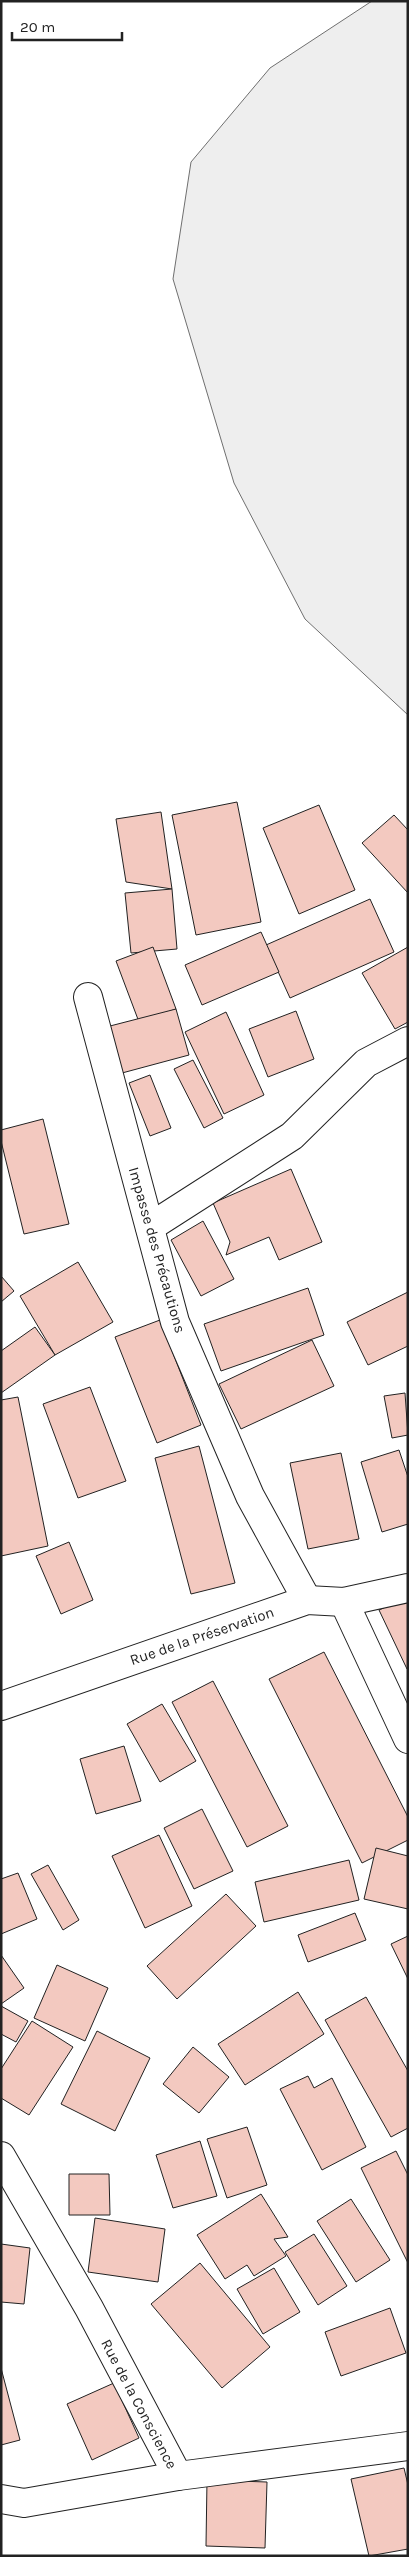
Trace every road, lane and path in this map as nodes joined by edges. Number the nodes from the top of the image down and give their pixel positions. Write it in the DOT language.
graph roads {
  1 [pos="88,997"];
  2 [pos="408,1040"];
  3 [pos="150,1227"];
  4 [pos="408,1588"];
  5 [pos="307,1600"];
  6 [pos="344,1602"];
  7 [pos="1,1706"];
  8 [pos="408,1739"];
  9 [pos="1,2156"];
  10 [pos="408,2446"];
  11 [pos="178,2476"];
  12 [pos="1,2499"];
  1 -- 3 [label="street, Impasse des Précautions"];
  2 -- 3 [label="street"];
  3 -- 5 [label="street, Impasse des Précautions"];
  4 -- 6 [label="street, Rue de la Préservation"];
  5 -- 6 [label="street, Rue de la Préservation"];
  5 -- 7 [label="street, Rue de la Préservation"];
  6 -- 8 [label="street"];
  9 -- 11 [label="street, Rue de la Conscience"];
  10 -- 11 [label="street, Rue de la Conscience"];
  11 -- 12 [label="street"];
}
